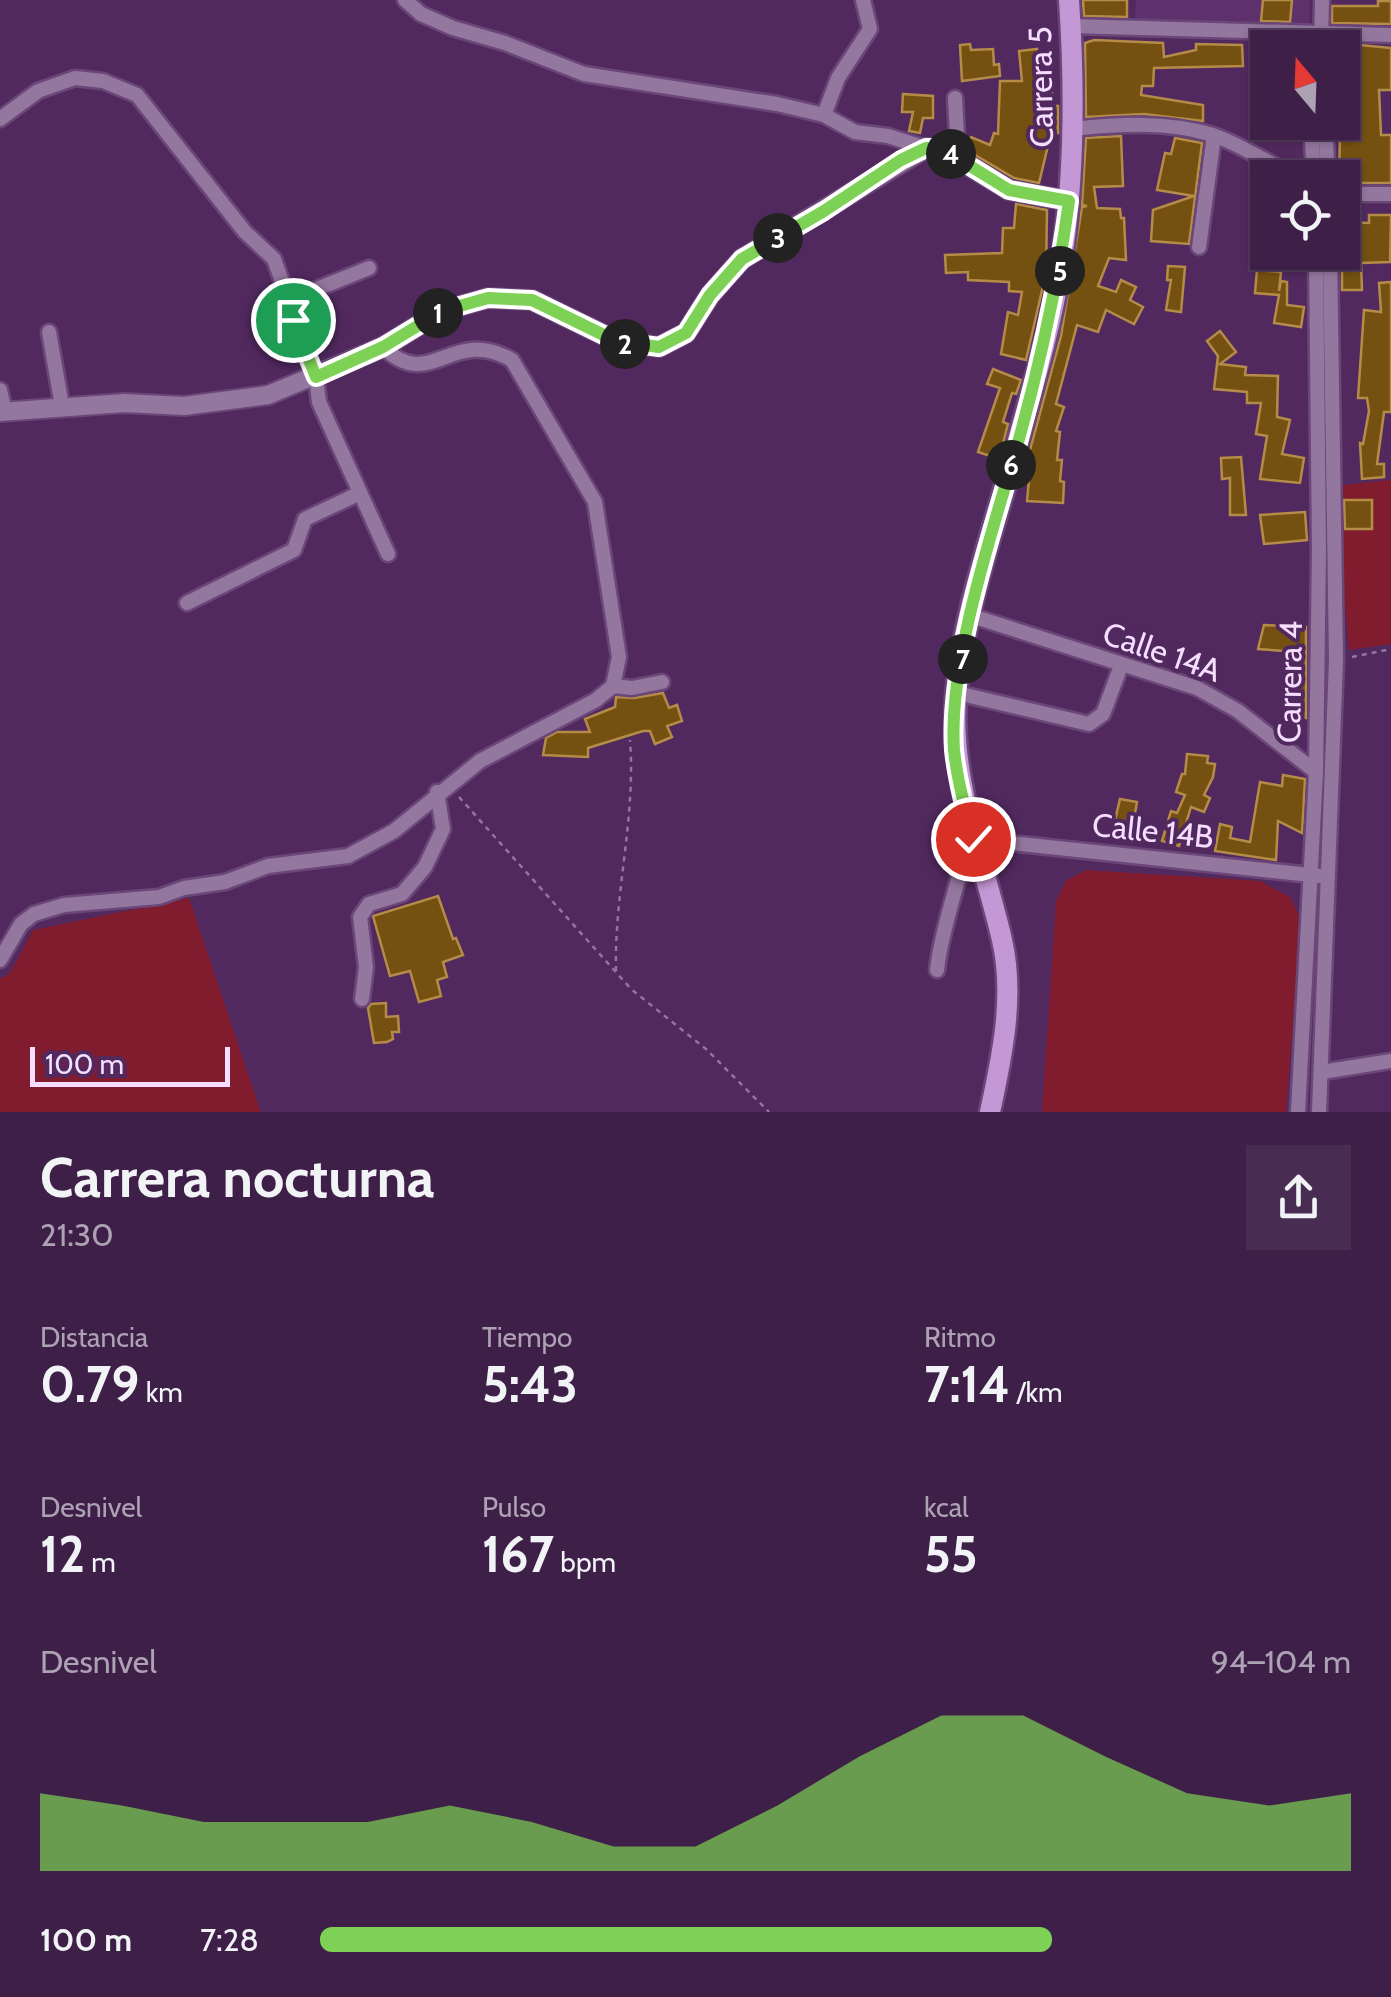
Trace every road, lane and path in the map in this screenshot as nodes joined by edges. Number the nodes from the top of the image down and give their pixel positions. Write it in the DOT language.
graph roads {
  1 [pos="405,0"];
  2 [pos="863,0"];
  3 [pos="1069,0"];
  4 [pos="1322,0"];
  5 [pos="1071,26"];
  6 [pos="1321,30"];
  7 [pos="1391,35"];
  8 [pos="1250,36"];
  9 [pos="1360,37"];
  10 [pos="955,98"];
  11 [pos="824,115"];
  12 [pos="0,119"];
  13 [pos="1073,129"];
  14 [pos="1214,136"];
  15 [pos="926,148"];
  16 [pos="952,154"];
  17 [pos="1262,160"];
  18 [pos="1360,194"];
  19 [pos="1391,194"];
  20 [pos="1069,201"];
  21 [pos="1199,247"];
  22 [pos="369,268"];
  23 [pos="1316,270"];
  24 [pos="1330,270"];
  25 [pos="287,301"];
  26 [pos="49,332"];
  27 [pos="383,347"];
  28 [pos="316,377"];
  29 [pos="0,390"];
  30 [pos="62,406"];
  31 [pos="2,412"];
  32 [pos="360,492"];
  33 [pos="388,554"];
  34 [pos="187,604"];
  35 [pos="972,616"];
  36 [pos="1391,649"];
  37 [pos="1336,660"];
  38 [pos="1121,666"];
  39 [pos="662,682"];
  40 [pos="614,686"];
  41 [pos="956,693"];
  42 [pos="630,740"];
  43 [pos="1316,772"];
  44 [pos="443,788"];
  45 [pos="970,829"];
  46 [pos="1311,876"];
  47 [pos="1328,877"];
  48 [pos="0,960"];
  49 [pos="937,970"];
  50 [pos="616,972"];
  51 [pos="362,998"];
  52 [pos="1391,1061"];
  53 [pos="1322,1072"];
  54 [pos="769,1112"];
  55 [pos="990,1112"];
  56 [pos="1298,1112"];
  57 [pos="1319,1112"];
  1 -- 11 [label="street"];
  2 -- 11 [label="street"];
  3 -- 5 [label="main road, Carrera 5"];
  4 -- 6 [label="street"];
  5 -- 8 [label="street"];
  5 -- 13 [label="main road, Carrera 5"];
  7 -- 9 [label="street"];
  10 -- 16 [label="street"];
  11 -- 15 [label="street"];
  12 -- 25 [label="street"];
  13 -- 14 [label="street"];
  13 -- 20 [label="main road, Carrera 5"];
  14 -- 17 [label="street"];
  14 -- 21 [label="street"];
  15 -- 16 [label="street"];
  15 -- 27 [label="street"];
  16 -- 20 [label="street"];
  18 -- 19 [label="street"];
  20 -- 35 [label="main road, Carrera 5"];
  22 -- 25 [label="street"];
  23 -- 43 [label="street, Carrera 4"];
  24 -- 37 [label="street, Carrera 4"];
  25 -- 28 [label="street"];
  26 -- 30 [label="street"];
  27 -- 28 [label="street"];
  27 -- 40 [label="street"];
  28 -- 30 [label="street"];
  28 -- 32 [label="street"];
  29 -- 31 [label="street"];
  30 -- 31 [label="street"];
  32 -- 33 [label="street"];
  32 -- 34 [label="street"];
  35 -- 38 [label="street, Calle 14A"];
  35 -- 41 [label="main road, Carrera 5"];
  36 -- 37 [label="path"];
  37 -- 47 [label="street, Carrera 4"];
  38 -- 41 [label="street"];
  38 -- 43 [label="street, Calle 14A"];
  39 -- 40 [label="street"];
  40 -- 44 [label="street"];
  41 -- 45 [label="main road, Carrera 5"];
  42 -- 50 [label="path"];
  43 -- 46 [label="street, Carrera 4"];
  44 -- 48 [label="street"];
  44 -- 50 [label="path"];
  44 -- 51 [label="street"];
  45 -- 46 [label="street, Calle 14B"];
  45 -- 49 [label="street"];
  45 -- 55 [label="main road, Carrera 5"];
  46 -- 47 [label="street, Calle 14B"];
  46 -- 56 [label="street, Carrera 4"];
  47 -- 53 [label="street, Carrera 4"];
  50 -- 54 [label="path"];
  52 -- 53 [label="street"];
  53 -- 57 [label="street, Carrera 4"];
}
